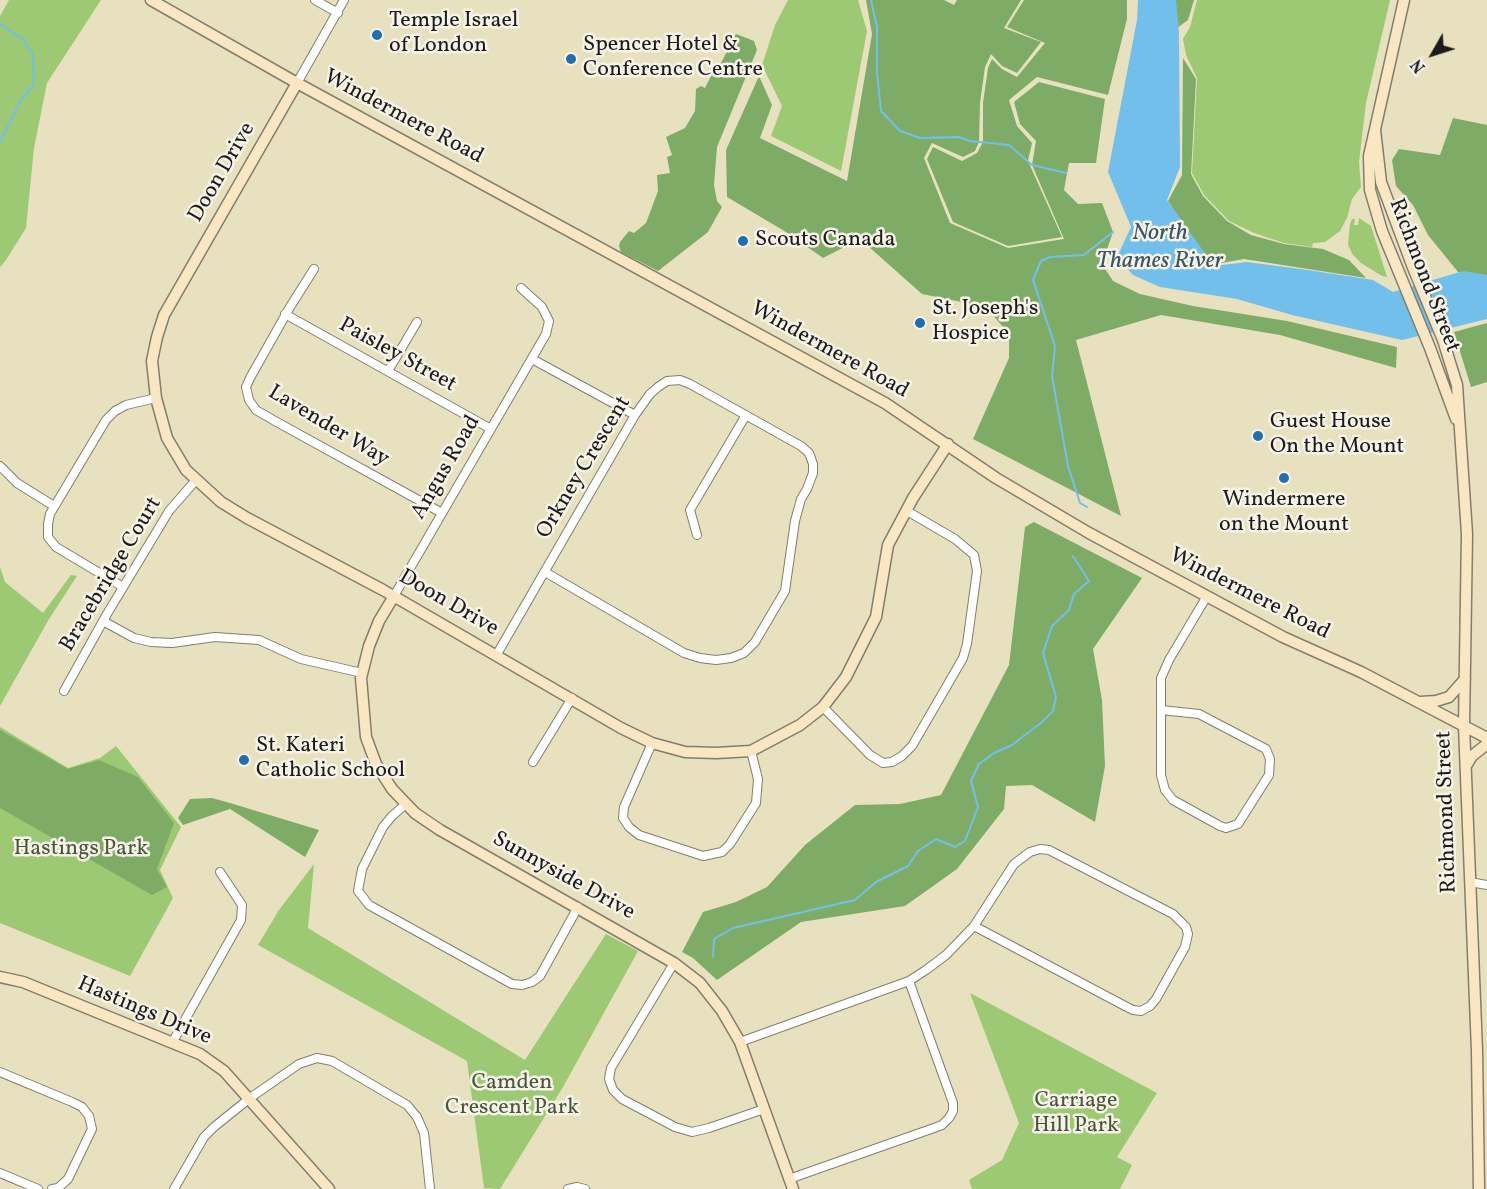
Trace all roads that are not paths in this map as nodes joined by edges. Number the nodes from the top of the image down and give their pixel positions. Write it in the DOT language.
graph roads {
  1 [pos="151,0"];
  2 [pos="315,0"];
  3 [pos="344,0"];
  4 [pos="1404,0"];
  5 [pos="338,13"];
  6 [pos="297,83"];
  7 [pos="1376,130"];
  8 [pos="314,269"];
  9 [pos="521,288"];
  10 [pos="285,314"];
  11 [pos="417,322"];
  12 [pos="532,358"];
  13 [pos="388,371"];
  14 [pos="156,398"];
  15 [pos="636,415"];
  16 [pos="746,415"];
  17 [pos="491,429"];
  18 [pos="1461,433"];
  19 [pos="948,444"];
  20 [pos="0,466"];
  21 [pos="196,480"];
  22 [pos="54,506"];
  23 [pos="907,511"];
  24 [pos="442,513"];
  25 [pos="697,535"];
  26 [pos="545,572"];
  27 [pos="123,587"];
  28 [pos="394,596"];
  29 [pos="1207,596"];
  30 [pos="103,621"];
  31 [pos="497,654"];
  32 [pos="362,674"];
  33 [pos="1465,679"];
  34 [pos="64,691"];
  35 [pos="572,698"];
  36 [pos="1419,702"];
  37 [pos="823,707"];
  38 [pos="1161,710"];
  39 [pos="1464,726"];
  40 [pos="1487,738"];
  41 [pos="652,743"];
  42 [pos="1487,744"];
  43 [pos="750,751"];
  44 [pos="533,762"];
  45 [pos="1466,766"];
  46 [pos="406,804"];
  47 [pos="220,872"];
  48 [pos="1470,882"];
  49 [pos="1487,885"];
  50 [pos="578,907"];
  51 [pos="974,926"];
  52 [pos="674,963"];
  53 [pos="0,977"];
  54 [pos="909,981"];
  55 [pos="740,1042"];
  56 [pos="172,1043"];
  57 [pos="0,1072"];
  58 [pos="250,1098"];
  59 [pos="764,1109"];
  60 [pos="0,1173"];
  61 [pos="791,1184"];
  62 [pos="38,1189"];
  63 [pos="52,1189"];
  64 [pos="174,1189"];
  65 [pos="329,1189"];
  66 [pos="430,1189"];
  67 [pos="568,1189"];
  68 [pos="585,1189"];
  69 [pos="1479,1189"];
  1 -- 6 [label="main road, Windermere Road"];
  2 -- 5 [label="street"];
  3 -- 5 [label="street"];
  4 -- 7 [label="main road, Richmond Street"];
  5 -- 6 [label="street"];
  6 -- 14 [label="main road, Doon Drive"];
  6 -- 19 [label="main road, Windermere Road"];
  7 -- 18 [label="main road, Richmond Street"];
  7 -- 18 [label="main road, Richmond Street"];
  8 -- 10 [label="street"];
  9 -- 12 [label="street, Angus Road"];
  10 -- 13 [label="street, Paisley Street"];
  10 -- 24 [label="street, Lavender Way"];
  11 -- 13 [label="street"];
  12 -- 15 [label="street"];
  12 -- 17 [label="street, Angus Road"];
  13 -- 17 [label="street, Paisley Street"];
  14 -- 21 [label="main road, Doon Drive"];
  14 -- 22 [label="street"];
  15 -- 16 [label="street, Orkney Crescent"];
  15 -- 26 [label="street, Orkney Crescent"];
  16 -- 25 [label="street"];
  16 -- 26 [label="street, Orkney Crescent"];
  17 -- 24 [label="street, Angus Road"];
  18 -- 33 [label="main road, Richmond Street"];
  19 -- 23 [label="main road, Doon Drive"];
  19 -- 29 [label="main road, Windermere Road"];
  20 -- 22 [label="street"];
  21 -- 27 [label="street, Bracebridge Court"];
  21 -- 28 [label="main road, Doon Drive"];
  22 -- 27 [label="street"];
  23 -- 37 [label="main road, Doon Drive"];
  23 -- 37 [label="street"];
  24 -- 28 [label="street, Angus Road"];
  26 -- 31 [label="street, Orkney Crescent"];
  27 -- 30 [label="street, Bracebridge Court"];
  28 -- 31 [label="main road, Doon Drive"];
  28 -- 32 [label="main road, Sunnyside Drive"];
  29 -- 36 [label="main road, Windermere Road"];
  29 -- 38 [label="street"];
  30 -- 32 [label="street"];
  30 -- 34 [label="street, Bracebridge Court"];
  31 -- 35 [label="main road, Doon Drive"];
  32 -- 46 [label="main road, Sunnyside Drive"];
  33 -- 36 [label="main road"];
  33 -- 39 [label="main road, Richmond Street"];
  35 -- 41 [label="main road, Doon Drive"];
  35 -- 44 [label="street"];
  36 -- 39 [label="main road, Windermere Road"];
  37 -- 43 [label="main road, Doon Drive"];
  38 -- 38 [label="street"];
  39 -- 40 [label="main road, Windermere Road"];
  39 -- 45 [label="main road, Richmond Street"];
  41 -- 43 [label="main road, Doon Drive"];
  41 -- 43 [label="street"];
  42 -- 45 [label="main road"];
  45 -- 48 [label="main road, Richmond Street"];
  46 -- 50 [label="main road, Sunnyside Drive"];
  46 -- 50 [label="street"];
  47 -- 56 [label="street"];
  48 -- 49 [label="street"];
  48 -- 69 [label="main road, Richmond Street"];
  50 -- 52 [label="main road, Sunnyside Drive"];
  51 -- 51 [label="street"];
  51 -- 54 [label="street"];
  52 -- 55 [label="main road, Sunnyside Drive"];
  52 -- 59 [label="street"];
  53 -- 56 [label="main road, Hastings Drive"];
  54 -- 55 [label="street"];
  54 -- 61 [label="street"];
  55 -- 59 [label="main road, Sunnyside Drive"];
  56 -- 58 [label="main road, Hastings Drive"];
  57 -- 63 [label="street"];
  58 -- 64 [label="street"];
  58 -- 65 [label="main road, Hastings Drive"];
  58 -- 66 [label="street"];
  59 -- 61 [label="main road, Sunnyside Drive"];
  60 -- 62 [label="street"];
  67 -- 68 [label="street"];
}
